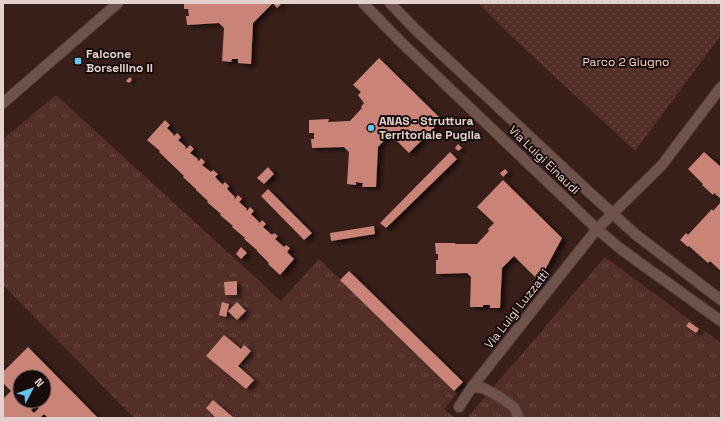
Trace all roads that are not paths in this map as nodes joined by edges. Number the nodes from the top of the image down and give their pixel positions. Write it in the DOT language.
graph roads {
  1 [pos="118,3"];
  2 [pos="363,3"];
  3 [pos="390,3"];
  4 [pos="721,87"];
  5 [pos="3,103"];
  6 [pos="612,214"];
  7 [pos="598,229"];
  8 [pos="721,300"];
  9 [pos="721,321"];
  10 [pos="472,387"];
  11 [pos="459,407"];
  12 [pos="519,418"];
  1 -- 5 [label="main road"];
  2 -- 7 [label="main road, Via Luigi Einaudi"];
  3 -- 6 [label="main road, Via Luigi Einaudi"];
  4 -- 6 [label="main road, Via Luigi Luzzatti"];
  6 -- 7 [label="main road, Via Luigi Luzzatti"];
  6 -- 8 [label="main road, Via Luigi Einaudi"];
  7 -- 9 [label="main road, Via Luigi Einaudi"];
  7 -- 10 [label="main road, Via Luigi Luzzatti"];
  10 -- 11 [label="main road, Via Luigi Luzzatti"];
  10 -- 12 [label="main road"];
}
